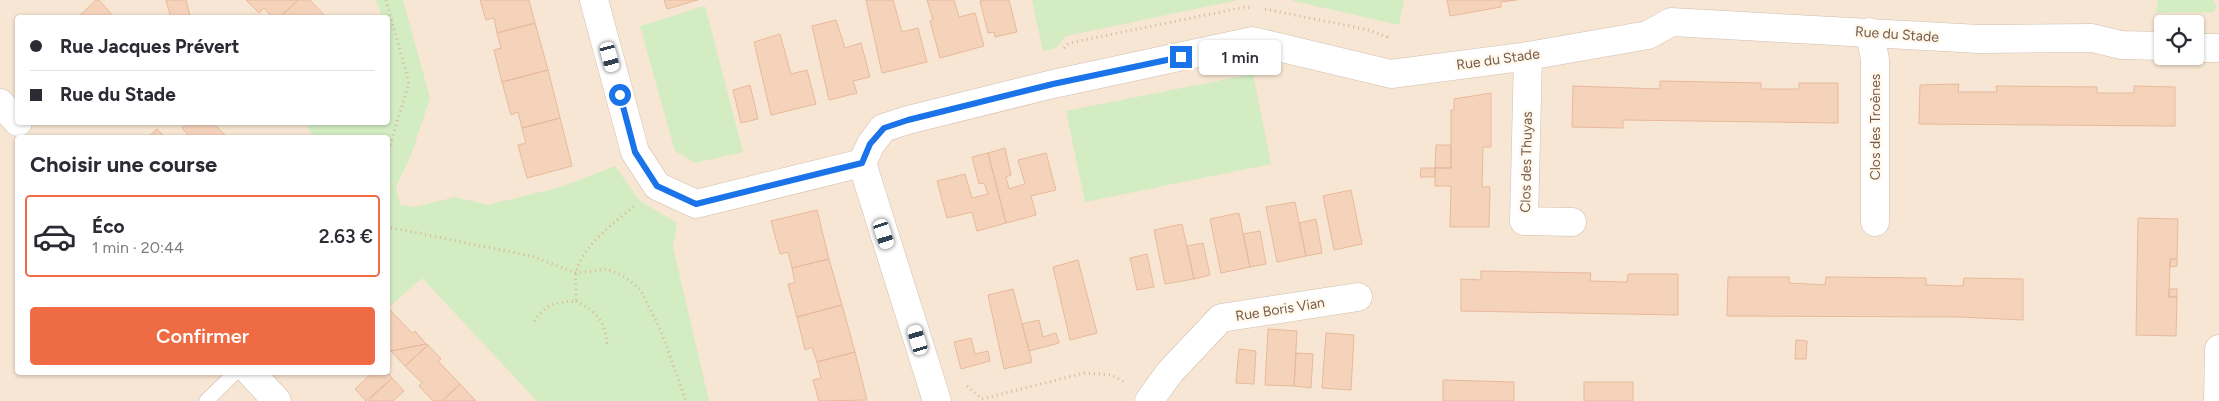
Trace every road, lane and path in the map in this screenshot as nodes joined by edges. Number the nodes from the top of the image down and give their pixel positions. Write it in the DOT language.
graph roads {
  1 [pos="386,0"];
  2 [pos="594,0"];
  3 [pos="1671,11"];
  4 [pos="1870,32"];
  5 [pos="2154,46"];
  6 [pos="2204,48"];
  7 [pos="2219,48"];
  8 [pos="1528,56"];
  9 [pos="0,104"];
  10 [pos="15,119"];
  11 [pos="21,125"];
  12 [pos="29,135"];
  13 [pos="390,144"];
  14 [pos="862,163"];
  15 [pos="657,186"];
  16 [pos="1572,222"];
  17 [pos="1875,222"];
  18 [pos="390,227"];
  19 [pos="576,273"];
  20 [pos="1358,297"];
  21 [pos="576,301"];
  22 [pos="534,322"];
  23 [pos="607,345"];
  24 [pos="2219,349"];
  25 [pos="233,375"];
  26 [pos="253,375"];
  27 [pos="933,388"];
  28 [pos="1142,394"];
  29 [pos="206,401"];
  30 [pos="278,401"];
  31 [pos="686,401"];
  32 [pos="2218,401"];
  1 -- 13 [label="path"];
  2 -- 15 [label="street"];
  3 -- 4 [label="street, Rue du Stade"];
  3 -- 8 [label="street, Rue du Stade"];
  4 -- 5 [label="street, Rue du Stade"];
  4 -- 17 [label="street, Clos des Troènes"];
  6 -- 7 [label="street"];
  8 -- 14 [label="street, Rue du Stade"];
  8 -- 16 [label="street, Clos des Thuyas"];
  9 -- 10 [label="street"];
  11 -- 12 [label="street"];
  14 -- 15 [label="street"];
  14 -- 27 [label="street"];
  15 -- 19 [label="path"];
  18 -- 19 [label="path"];
  19 -- 21 [label="path"];
  19 -- 31 [label="path"];
  20 -- 28 [label="street, Rue Boris Vian"];
  21 -- 22 [label="path"];
  21 -- 23 [label="path"];
  24 -- 32 [label="street"];
  25 -- 29 [label="lane"];
  26 -- 30 [label="street"];
  27 -- 28 [label="path"];
}
